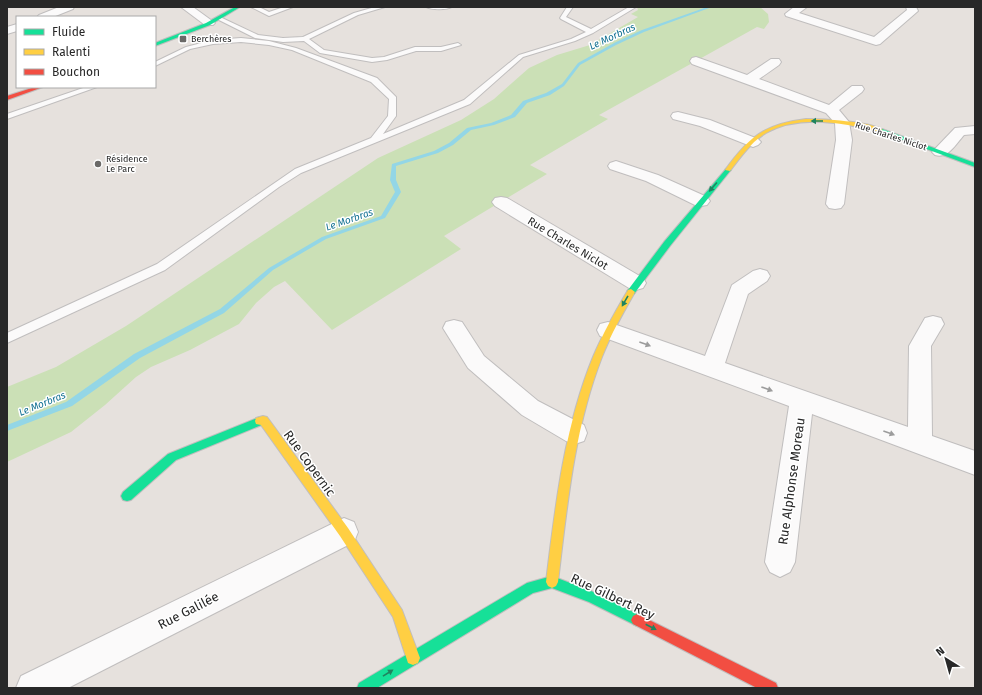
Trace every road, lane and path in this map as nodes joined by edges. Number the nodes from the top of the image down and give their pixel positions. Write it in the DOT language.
graph roads {
  1 [pos="69,7"];
  2 [pos="186,7"];
  3 [pos="238,7"];
  4 [pos="254,7"];
  5 [pos="290,7"];
  6 [pos="382,7"];
  7 [pos="429,7"];
  8 [pos="449,7"];
  9 [pos="633,7"];
  10 [pos="802,7"];
  11 [pos="911,7"];
  12 [pos="569,9"];
  13 [pos="46,16"];
  14 [pos="211,21"];
  15 [pos="591,32"];
  16 [pos="305,39"];
  17 [pos="876,41"];
  18 [pos="156,44"];
  19 [pos="458,45"];
  20 [pos="890,45"];
  21 [pos="696,61"];
  22 [pos="775,62"];
  23 [pos="156,64"];
  24 [pos="749,80"];
  25 [pos="37,88"];
  26 [pos="90,88"];
  27 [pos="857,89"];
  28 [pos="7,98"];
  29 [pos="831,110"];
  30 [pos="678,116"];
  31 [pos="7,117"];
  32 [pos="842,122"];
  33 [pos="975,130"];
  34 [pos="375,138"];
  35 [pos="753,142"];
  36 [pos="940,152"];
  37 [pos="975,165"];
  38 [pos="616,166"];
  39 [pos="701,201"];
  40 [pos="501,202"];
  41 [pos="835,204"];
  42 [pos="760,276"];
  43 [pos="636,283"];
  44 [pos="933,324"];
  45 [pos="454,328"];
  46 [pos="608,330"];
  47 [pos="7,338"];
  48 [pos="712,369"];
  49 [pos="802,401"];
  50 [pos="575,433"];
  51 [pos="920,444"];
  52 [pos="975,463"];
  53 [pos="127,496"];
  54 [pos="344,532"];
  55 [pos="780,562"];
  56 [pos="552,582"];
  57 [pos="413,658"];
  58 [pos="33,688"];
  59 [pos="364,688"];
  60 [pos="771,688"];
  1 -- 13 [label="street"];
  2 -- 14 [label="street"];
  3 -- 14 [label="street"];
  4 -- 5 [label="lane"];
  6 -- 16 [label="lane"];
  7 -- 8 [label="lane"];
  9 -- 15 [label="lane"];
  10 -- 17 [label="street"];
  11 -- 17 [label="street"];
  12 -- 15 [label="lane"];
  14 -- 16 [label="lane"];
  14 -- 18 [label="street"];
  15 -- 34 [label="lane"];
  16 -- 19 [label="lane"];
  17 -- 20 [label="street"];
  21 -- 24 [label="street, Rue Charles Niclot"];
  22 -- 24 [label="street"];
  23 -- 34 [label="lane"];
  24 -- 29 [label="street, Rue Charles Niclot"];
  25 -- 28 [label="street"];
  26 -- 31 [label="lane"];
  27 -- 29 [label="street"];
  29 -- 32 [label="street, Rue Charles Niclot"];
  30 -- 35 [label="street"];
  32 -- 35 [label="street, Rue Charles Niclot, one-way"];
  32 -- 36 [label="street, Rue Charles Niclot"];
  32 -- 41 [label="street, Rue Charles Niclot"];
  33 -- 36 [label="street, Rue Charles Niclot"];
  34 -- 47 [label="lane"];
  35 -- 39 [label="street, Rue Charles Niclot, one-way"];
  36 -- 37 [label="street, Rue Charles Niclot"];
  38 -- 39 [label="street"];
  39 -- 43 [label="street, Rue Charles Niclot"];
  40 -- 43 [label="street, Rue Charles Niclot"];
  42 -- 48 [label="street"];
  43 -- 46 [label="street, Rue Charles Niclot, one-way"];
  44 -- 51 [label="street"];
  45 -- 50 [label="street"];
  46 -- 48 [label="street, Rue Alphonse Moreau, one-way"];
  46 -- 50 [label="street, Rue Charles Niclot"];
  48 -- 49 [label="street, Rue Alphonse Moreau, one-way"];
  49 -- 51 [label="street, Rue Alphonse Moreau, one-way"];
  49 -- 55 [label="street, Rue Alphonse Moreau"];
  50 -- 56 [label="street, Rue Charles Niclot"];
  51 -- 52 [label="street, Rue Alphonse Moreau"];
  53 -- 54 [label="street, Rue Copernic"];
  54 -- 57 [label="street, Rue Copernic"];
  54 -- 58 [label="street, Rue Galilée"];
  56 -- 57 [label="street"];
  56 -- 60 [label="street, Rue Gilbert Rey, one-way"];
  59 -- 57 [label="street, one-way"];
}
